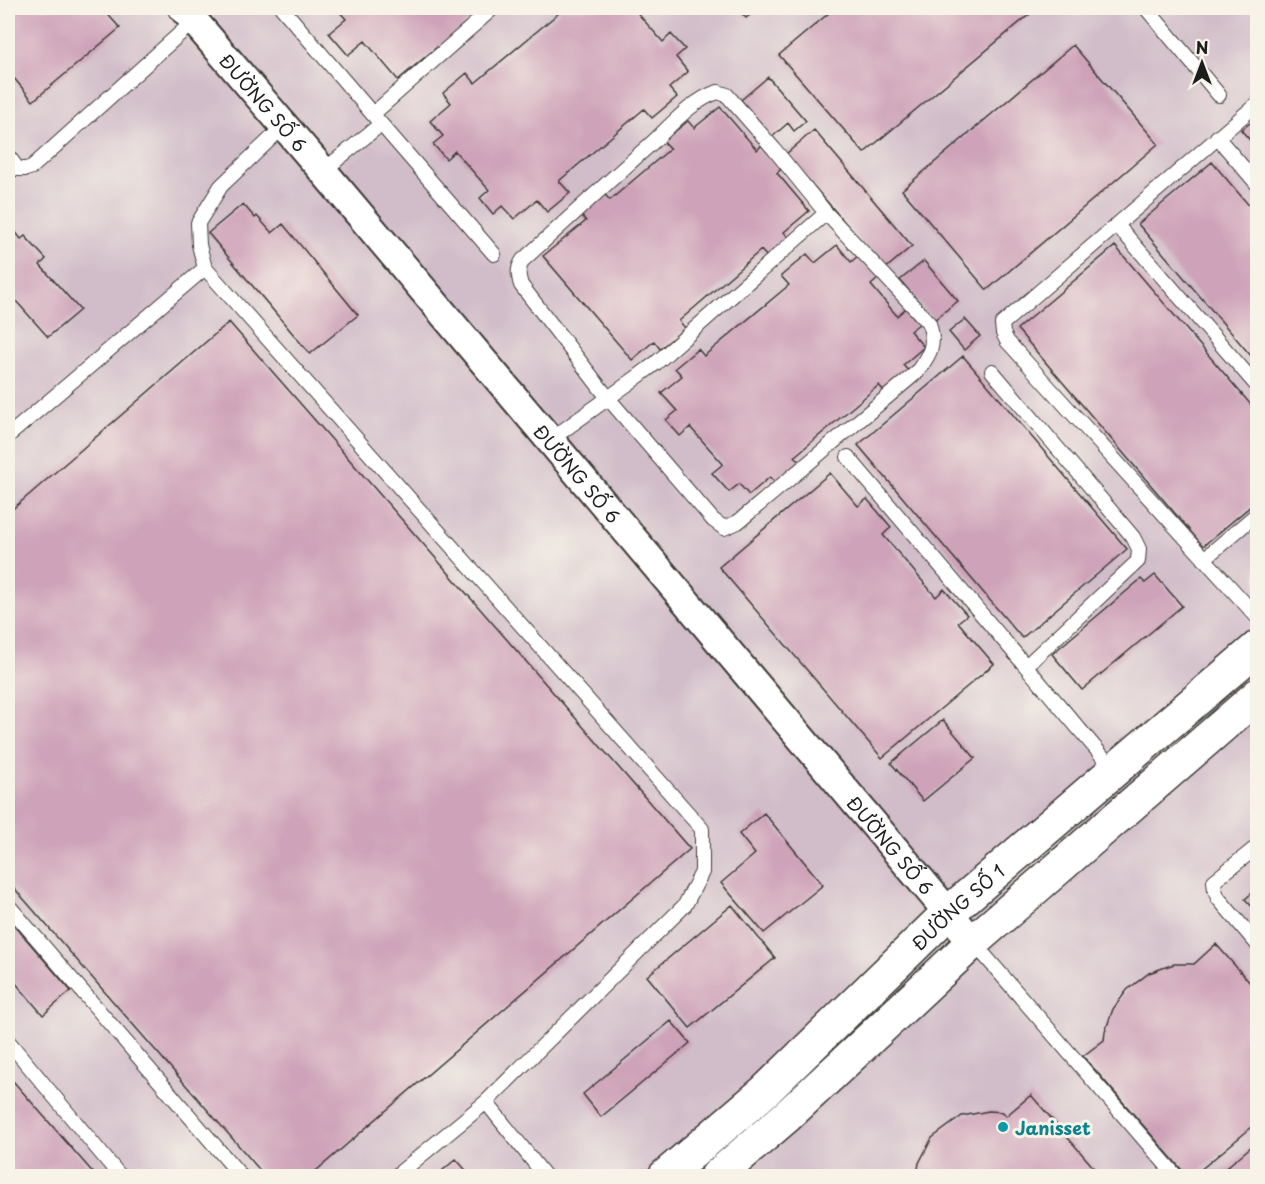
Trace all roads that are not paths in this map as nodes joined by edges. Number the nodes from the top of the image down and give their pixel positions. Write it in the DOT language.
graph roads {
  1 [pos="282,8"];
  2 [pos="493,8"];
  3 [pos="1146,8"];
  4 [pos="188,14"];
  5 [pos="1219,95"];
  6 [pos="1257,103"];
  7 [pos="377,119"];
  8 [pos="284,126"];
  9 [pos="1217,137"];
  10 [pos="8,156"];
  11 [pos="324,171"];
  12 [pos="1257,185"];
  13 [pos="826,213"];
  14 [pos="1117,225"];
  15 [pos="494,254"];
  16 [pos="205,268"];
  17 [pos="992,371"];
  18 [pos="1257,387"];
  19 [pos="608,398"];
  20 [pos="8,435"];
  21 [pos="550,440"];
  22 [pos="848,457"];
  23 [pos="1257,513"];
  24 [pos="1204,559"];
  25 [pos="1257,618"];
  26 [pos="1257,647"];
  27 [pos="1026,666"];
  28 [pos="1257,695"];
  29 [pos="1114,770"];
  30 [pos="1257,846"];
  31 [pos="8,905"];
  32 [pos="948,913"];
  33 [pos="973,942"];
  34 [pos="1257,945"];
  35 [pos="8,1043"];
  36 [pos="486,1102"];
  37 [pos="120,1176"];
  38 [pos="241,1176"];
  39 [pos="396,1176"];
  40 [pos="545,1176"];
  41 [pos="665,1176"];
  42 [pos="717,1176"];
  43 [pos="1176,1176"];
  1 -- 7 [label="lane"];
  2 -- 7 [label="lane"];
  3 -- 5 [label="lane"];
  4 -- 8 [label="street, ĐƯỜNG SỐ 6"];
  4 -- 10 [label="lane"];
  6 -- 9 [label="lane"];
  7 -- 11 [label="lane"];
  7 -- 15 [label="lane"];
  8 -- 11 [label="street, ĐƯỜNG SỐ 6"];
  8 -- 16 [label="lane"];
  9 -- 12 [label="lane"];
  9 -- 14 [label="lane"];
  11 -- 21 [label="street, ĐƯỜNG SỐ 6"];
  13 -- 19 [label="lane"];
  13 -- 19 [label="lane"];
  13 -- 19 [label="lane"];
  14 -- 18 [label="lane"];
  14 -- 24 [label="lane"];
  16 -- 20 [label="lane"];
  16 -- 36 [label="lane"];
  17 -- 27 [label="lane"];
  19 -- 21 [label="lane"];
  21 -- 32 [label="street, ĐƯỜNG SỐ 6"];
  22 -- 27 [label="lane"];
  23 -- 24 [label="lane"];
  24 -- 25 [label="lane"];
  26 -- 29 [label="street, ĐƯỜNG SỐ 1"];
  27 -- 29 [label="lane"];
  28 -- 33 [label="street, ĐƯỜNG SỐ 1"];
  29 -- 32 [label="street, ĐƯỜNG SỐ 1"];
  30 -- 34 [label="lane"];
  31 -- 38 [label="lane"];
  32 -- 33 [label="street, ĐƯỜNG SỐ 6"];
  32 -- 41 [label="street, ĐƯỜNG SỐ 1"];
  33 -- 42 [label="street, ĐƯỜNG SỐ 1"];
  33 -- 43 [label="lane"];
  35 -- 37 [label="lane"];
  36 -- 39 [label="lane"];
  36 -- 40 [label="lane"];
}
